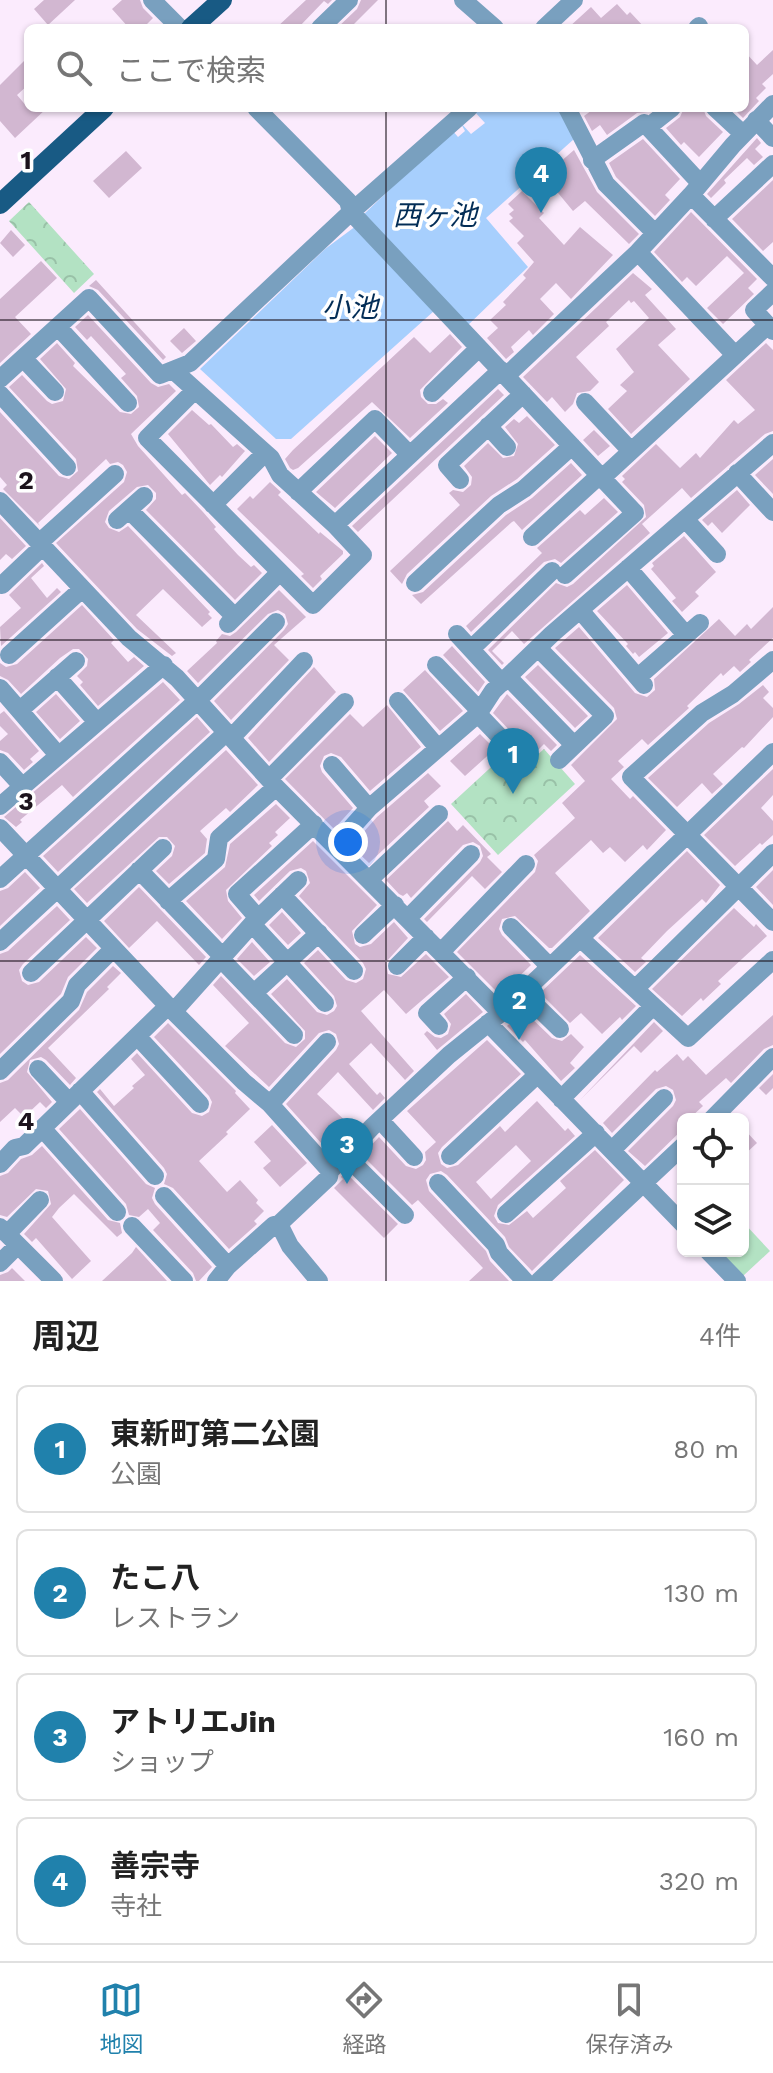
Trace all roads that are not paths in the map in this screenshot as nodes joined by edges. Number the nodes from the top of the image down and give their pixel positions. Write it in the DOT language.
graph roads {
  1 [pos="152,0"];
  2 [pos="222,0"];
  3 [pos="349,0"];
  4 [pos="463,0"];
  5 [pos="574,0"];
  6 [pos="176,24"];
  7 [pos="195,24"];
  8 [pos="324,24"];
  9 [pos="490,24"];
  10 [pos="548,24"];
  11 [pos="773,104"];
  12 [pos="100,112"];
  13 [pos="260,112"];
  14 [pos="464,112"];
  15 [pos="569,112"];
  16 [pos="663,112"];
  17 [pos="719,112"];
  18 [pos="756,120"];
  19 [pos="648,127"];
  20 [pos="743,134"];
  21 [pos="773,138"];
  22 [pos="592,160"];
  23 [pos="773,164"];
  24 [pos="695,189"];
  25 [pos="0,204"];
  26 [pos="351,212"];
  27 [pos="714,219"];
  28 [pos="655,233"];
  29 [pos="638,252"];
  30 [pos="773,278"];
  31 [pos="773,292"];
  32 [pos="58,327"];
  33 [pos="770,328"];
  34 [pos="479,348"];
  35 [pos="0,353"];
  36 [pos="735,355"];
  37 [pos="12,368"];
  38 [pos="173,370"];
  39 [pos="504,373"];
  40 [pos="195,390"];
  41 [pos="55,392"];
  42 [pos="432,393"];
  43 [pos="0,394"];
  44 [pos="523,394"];
  45 [pos="585,402"];
  46 [pos="128,403"];
  47 [pos="488,426"];
  48 [pos="773,443"];
  49 [pos="572,446"];
  50 [pos="507,447"];
  51 [pos="631,451"];
  52 [pos="265,453"];
  53 [pos="410,455"];
  54 [pos="67,467"];
  55 [pos="737,473"];
  56 [pos="115,474"];
  57 [pos="601,476"];
  58 [pos="460,480"];
  59 [pos="298,492"];
  60 [pos="144,496"];
  61 [pos="1,505"];
  62 [pos="213,505"];
  63 [pos="773,512"];
  64 [pos="685,519"];
  65 [pos="335,525"];
  66 [pos="532,537"];
  67 [pos="40,545"];
  68 [pos="717,554"];
  69 [pos="628,568"];
  70 [pos="280,572"];
  71 [pos="415,583"];
  72 [pos="2,585"];
  73 [pos="82,589"];
  74 [pos="580,610"];
  75 [pos="276,622"];
  76 [pos="457,634"];
  77 [pos="538,648"];
  78 [pos="471,649"];
  79 [pos="9,655"];
  80 [pos="76,661"];
  81 [pos="304,661"];
  82 [pos="164,665"];
  83 [pos="436,665"];
  84 [pos="769,671"];
  85 [pos="57,677"];
  86 [pos="505,680"];
  87 [pos="0,688"];
  88 [pos="198,700"];
  89 [pos="398,701"];
  90 [pos="345,702"];
  91 [pos="20,710"];
  92 [pos="479,712"];
  93 [pos="96,721"];
  94 [pos="229,735"];
  95 [pos="574,745"];
  96 [pos="438,748"];
  97 [pos="773,752"];
  98 [pos="58,755"];
  99 [pos="522,760"];
  100 [pos="559,760"];
  101 [pos="0,762"];
  102 [pos="332,765"];
  103 [pos="272,783"];
  104 [pos="22,786"];
  105 [pos="0,806"];
  106 [pos="369,808"];
  107 [pos="439,814"];
  108 [pos="314,824"];
  109 [pos="0,828"];
  110 [pos="687,835"];
  111 [pos="336,845"];
  112 [pos="163,848"];
  113 [pos="773,853"];
  114 [pos="471,854"];
  115 [pos="25,855"];
  116 [pos="526,864"];
  117 [pos="139,870"];
  118 [pos="0,879"];
  119 [pos="370,879"];
  120 [pos="298,880"];
  121 [pos="738,887"];
  122 [pos="56,888"];
  123 [pos="282,895"];
  124 [pos="168,901"];
  125 [pos="401,911"];
  126 [pos="86,920"];
  127 [pos="255,921"];
  128 [pos="773,922"];
  129 [pos="511,927"];
  130 [pos="319,933"];
  131 [pos="363,935"];
  132 [pos="426,937"];
  133 [pos="580,938"];
  134 [pos="0,942"];
  135 [pos="113,949"];
  136 [pos="441,952"];
  137 [pos="221,957"];
  138 [pos="287,962"];
  139 [pos="397,966"];
  140 [pos="550,967"];
  141 [pos="354,971"];
  142 [pos="31,973"];
  143 [pos="769,973"];
  144 [pos="467,977"];
  145 [pos="635,989"];
  146 [pos="254,993"];
  147 [pos="523,993"];
  148 [pos="325,1003"];
  149 [pos="653,1006"];
  150 [pos="171,1008"];
  151 [pos="495,1018"];
  152 [pos="439,1026"];
  153 [pos="560,1029"];
  154 [pos="294,1035"];
  155 [pos="137,1036"];
  156 [pos="327,1042"];
  157 [pos="773,1057"];
  158 [pos="38,1069"];
  159 [pos="0,1071"];
  160 [pos="537,1075"];
  161 [pos="75,1097"];
  162 [pos="664,1098"];
  163 [pos="561,1099"];
  164 [pos="200,1104"];
  165 [pos="270,1104"];
  166 [pos="718,1113"];
  167 [pos="380,1120"];
  168 [pos="42,1128"];
  169 [pos="596,1133"];
  170 [pos="7,1144"];
  171 [pos="612,1150"];
  172 [pos="677,1152"];
  173 [pos="345,1155"];
  174 [pos="450,1156"];
  175 [pos="414,1157"];
  176 [pos="0,1164"];
  177 [pos="330,1171"];
  178 [pos="155,1176"];
  179 [pos="438,1183"];
  180 [pos="644,1183"];
  181 [pos="164,1196"];
  182 [pos="40,1200"];
  183 [pos="117,1212"];
  184 [pos="506,1214"];
  185 [pos="405,1215"];
  186 [pos="677,1218"];
  187 [pos="279,1224"];
  188 [pos="132,1226"];
  189 [pos="8,1235"];
  190 [pos="714,1257"];
  191 [pos="0,1263"];
  192 [pos="228,1266"];
  193 [pos="54,1281"];
  194 [pos="184,1281"];
  195 [pos="216,1281"];
  196 [pos="319,1281"];
  197 [pos="525,1281"];
  198 [pos="539,1281"];
  199 [pos="737,1281"];
  1 -- 6 [label="street"];
  2 -- 7 [label="main road"];
  3 -- 8 [label="street"];
  4 -- 9 [label="street"];
  5 -- 10 [label="street"];
  11 -- 18 [label="street"];
  12 -- 25 [label="main road"];
  13 -- 26 [label="street"];
  14 -- 26 [label="street"];
  15 -- 22 [label="street"];
  16 -- 19 [label="street"];
  17 -- 20 [label="street"];
  18 -- 20 [label="street"];
  18 -- 21 [label="street"];
  19 -- 22 [label="street"];
  19 -- 24 [label="street"];
  20 -- 24 [label="street"];
  22 -- 28 [label="street"];
  23 -- 27 [label="street"];
  24 -- 27 [label="street"];
  24 -- 28 [label="street"];
  26 -- 34 [label="street"];
  26 -- 38 [label="street"];
  27 -- 30 [label="street"];
  28 -- 29 [label="street"];
  29 -- 36 [label="street"];
  29 -- 39 [label="street"];
  31 -- 33 [label="street"];
  32 -- 37 [label="street"];
  32 -- 38 [label="street"];
  32 -- 46 [label="street"];
  33 -- 36 [label="street"];
  34 -- 39 [label="street"];
  34 -- 42 [label="street"];
  35 -- 37 [label="street"];
  36 -- 51 [label="street"];
  37 -- 41 [label="street"];
  38 -- 40 [label="street"];
  39 -- 44 [label="street"];
  39 -- 53 [label="street"];
  40 -- 52 [label="street"];
  40 -- 62 [label="street"];
  43 -- 54 [label="street"];
  44 -- 47 [label="street"];
  44 -- 49 [label="street"];
  45 -- 51 [label="street"];
  47 -- 50 [label="street"];
  47 -- 58 [label="street"];
  48 -- 55 [label="street"];
  49 -- 57 [label="street"];
  49 -- 71 [label="street"];
  51 -- 57 [label="street"];
  52 -- 59 [label="street"];
  52 -- 62 [label="street"];
  53 -- 59 [label="street"];
  53 -- 65 [label="street"];
  55 -- 63 [label="street"];
  55 -- 64 [label="street"];
  56 -- 67 [label="street"];
  57 -- 66 [label="street"];
  57 -- 78 [label="street"];
  59 -- 65 [label="street"];
  60 -- 70 [label="street"];
  61 -- 67 [label="street"];
  62 -- 70 [label="street"];
  64 -- 68 [label="street"];
  64 -- 69 [label="street"];
  65 -- 70 [label="street"];
  67 -- 72 [label="street"];
  67 -- 73 [label="street"];
  69 -- 74 [label="street"];
  69 -- 74 [label="street"];
  73 -- 79 [label="street"];
  73 -- 82 [label="street"];
  74 -- 77 [label="street"];
  75 -- 88 [label="street"];
  76 -- 78 [label="street"];
  77 -- 86 [label="street"];
  77 -- 95 [label="street"];
  78 -- 86 [label="street"];
  80 -- 85 [label="street"];
  81 -- 94 [label="street"];
  82 -- 88 [label="street"];
  82 -- 93 [label="street"];
  83 -- 92 [label="street"];
  84 -- 110 [label="street"];
  85 -- 91 [label="street"];
  85 -- 93 [label="street"];
  86 -- 92 [label="street"];
  86 -- 95 [label="street"];
  87 -- 91 [label="street"];
  88 -- 94 [label="street"];
  88 -- 115 [label="street"];
  89 -- 96 [label="street"];
  90 -- 103 [label="street"];
  91 -- 98 [label="street"];
  92 -- 96 [label="street"];
  92 -- 99 [label="street"];
  93 -- 98 [label="street"];
  94 -- 103 [label="street"];
  94 -- 122 [label="street"];
  95 -- 100 [label="street"];
  96 -- 106 [label="street"];
  97 -- 110 [label="street"];
  98 -- 104 [label="street"];
  101 -- 104 [label="street"];
  102 -- 106 [label="street"];
  103 -- 108 [label="street"];
  103 -- 124 [label="street"];
  104 -- 105 [label="street"];
  106 -- 111 [label="street"];
  107 -- 119 [label="street"];
  108 -- 111 [label="street"];
  108 -- 127 [label="street"];
  109 -- 115 [label="street"];
  110 -- 121 [label="street"];
  110 -- 133 [label="street"];
  111 -- 119 [label="street"];
  112 -- 117 [label="street"];
  113 -- 121 [label="street"];
  114 -- 125 [label="street"];
  115 -- 118 [label="street"];
  115 -- 122 [label="street"];
  116 -- 136 [label="street"];
  117 -- 124 [label="street"];
  117 -- 126 [label="street"];
  119 -- 125 [label="street"];
  120 -- 123 [label="street"];
  121 -- 128 [label="street"];
  121 -- 145 [label="street"];
  122 -- 126 [label="street"];
  122 -- 134 [label="street"];
  123 -- 127 [label="street"];
  123 -- 130 [label="street"];
  124 -- 137 [label="street"];
  125 -- 131 [label="street"];
  125 -- 132 [label="street"];
  126 -- 135 [label="street"];
  126 -- 142 [label="street"];
  127 -- 137 [label="street"];
  127 -- 138 [label="street"];
  129 -- 140 [label="street"];
  130 -- 138 [label="street"];
  130 -- 141 [label="street"];
  132 -- 136 [label="street"];
  132 -- 139 [label="street"];
  133 -- 140 [label="street"];
  133 -- 145 [label="street"];
  135 -- 150 [label="street"];
  135 -- 159 [label="street"];
  136 -- 144 [label="street"];
  137 -- 146 [label="street"];
  137 -- 150 [label="street"];
  138 -- 146 [label="street"];
  138 -- 148 [label="street"];
  140 -- 147 [label="street"];
  143 -- 149 [label="street"];
  144 -- 151 [label="street"];
  144 -- 152 [label="street"];
  145 -- 149 [label="street"];
  146 -- 154 [label="street"];
  147 -- 151 [label="street"];
  147 -- 153 [label="street"];
  149 -- 163 [label="street"];
  150 -- 155 [label="street"];
  150 -- 165 [label="street"];
  151 -- 160 [label="street"];
  151 -- 167 [label="street"];
  155 -- 161 [label="street"];
  155 -- 164 [label="street"];
  156 -- 165 [label="street"];
  157 -- 166 [label="street"];
  158 -- 161 [label="street"];
  160 -- 163 [label="street"];
  160 -- 174 [label="street"];
  161 -- 168 [label="street"];
  161 -- 178 [label="street"];
  162 -- 171 [label="street"];
  163 -- 169 [label="street"];
  165 -- 177 [label="street"];
  167 -- 173 [label="street"];
  167 -- 175 [label="street"];
  168 -- 170 [label="street"];
  168 -- 183 [label="street"];
  169 -- 171 [label="street"];
  169 -- 184 [label="street"];
  170 -- 176 [label="street"];
  171 -- 180 [label="street"];
  172 -- 180 [label="street"];
  173 -- 177 [label="street"];
  173 -- 185 [label="street"];
  177 -- 187 [label="street"];
  179 -- 197 [label="street"];
  180 -- 186 [label="street"];
  180 -- 198 [label="street"];
  181 -- 192 [label="street"];
  182 -- 189 [label="street"];
  187 -- 192 [label="street"];
  187 -- 196 [label="street"];
  188 -- 194 [label="street"];
  189 -- 191 [label="street"];
  189 -- 193 [label="street"];
  190 -- 199 [label="street"];
  192 -- 195 [label="street"];
}
